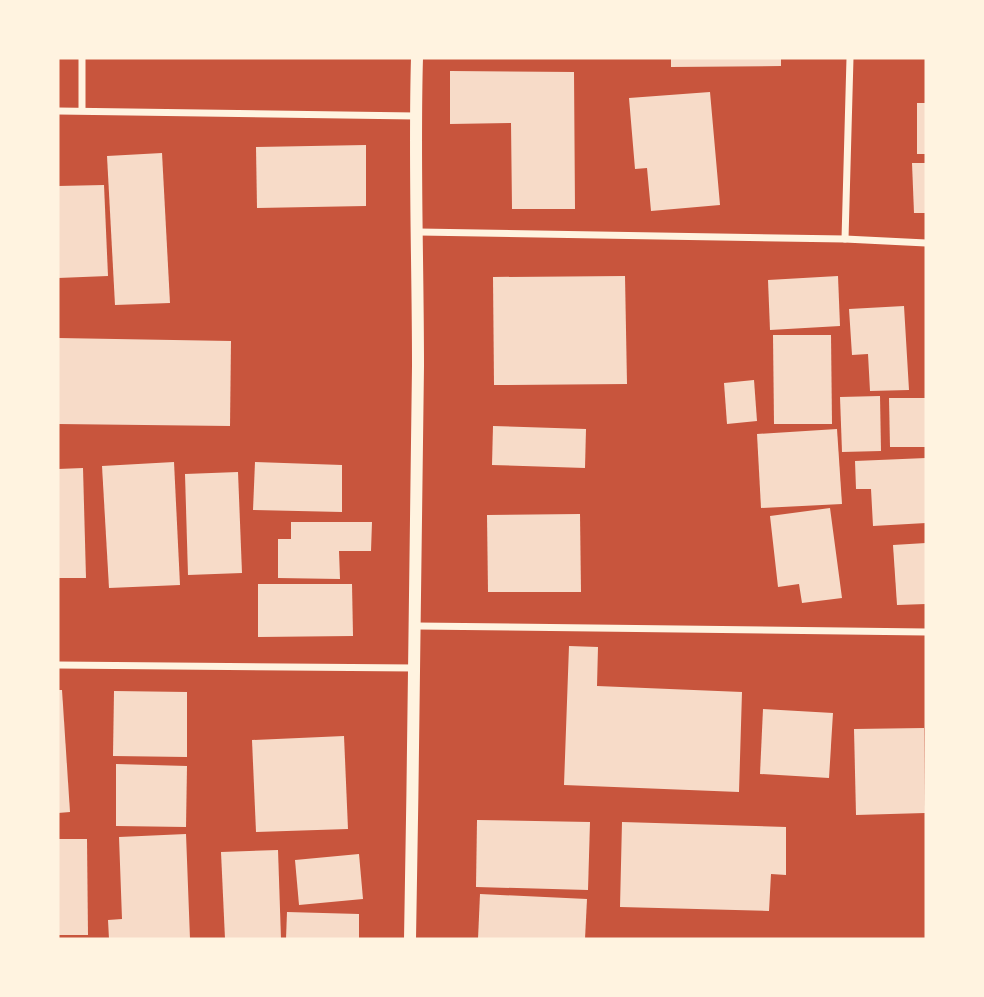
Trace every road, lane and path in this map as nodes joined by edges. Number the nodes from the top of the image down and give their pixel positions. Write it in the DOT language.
graph roads {
  1 [pos="82,58"];
  2 [pos="417,58"];
  3 [pos="850,58"];
  4 [pos="82,110"];
  5 [pos="58,111"];
  6 [pos="415,116"];
  7 [pos="419,232"];
  8 [pos="845,239"];
  9 [pos="926,243"];
  10 [pos="417,626"];
  11 [pos="926,632"];
  12 [pos="58,665"];
  13 [pos="415,668"];
  14 [pos="410,939"];
  1 -- 4 [label="street"];
  2 -- 6 [label="street"];
  3 -- 8 [label="street"];
  4 -- 5 [label="street"];
  4 -- 6 [label="street"];
  6 -- 7 [label="street"];
  7 -- 8 [label="street"];
  7 -- 10 [label="street"];
  8 -- 9 [label="street"];
  10 -- 11 [label="street"];
  10 -- 13 [label="street"];
  12 -- 13 [label="street"];
  13 -- 14 [label="street"];
}
